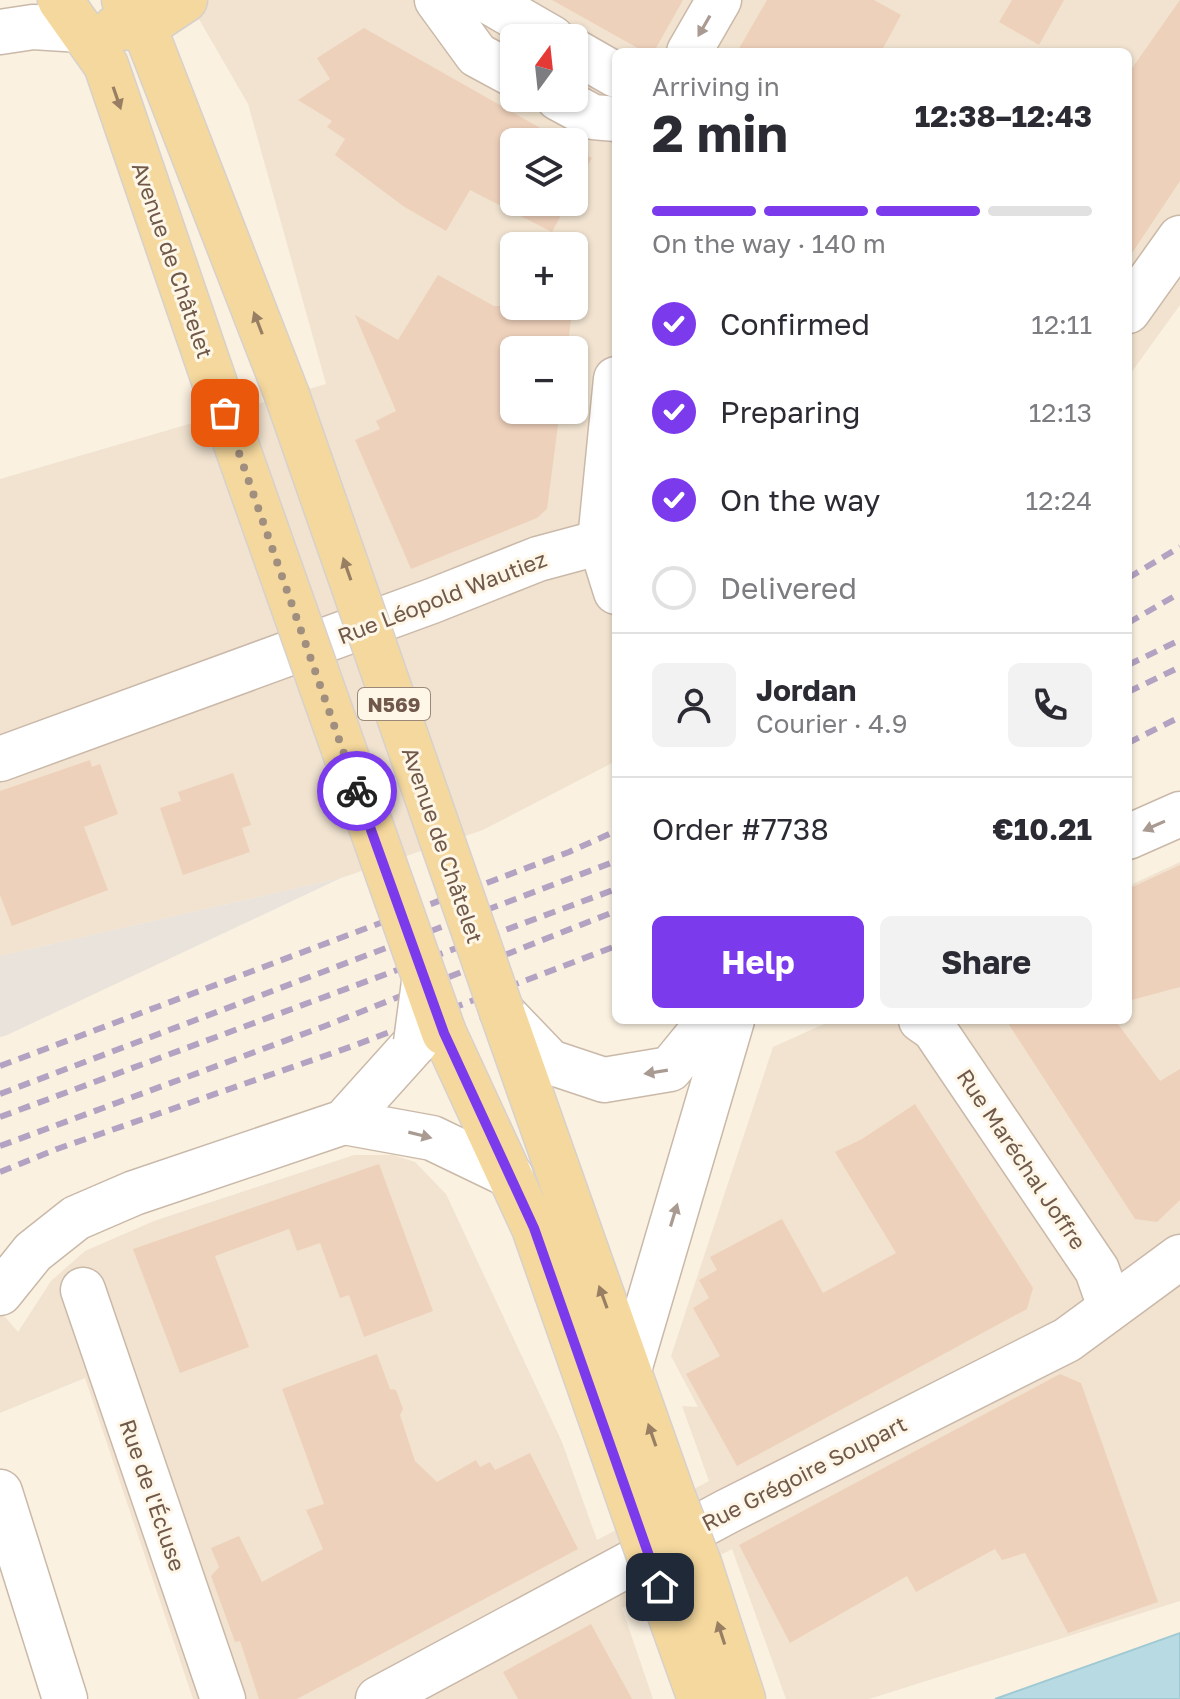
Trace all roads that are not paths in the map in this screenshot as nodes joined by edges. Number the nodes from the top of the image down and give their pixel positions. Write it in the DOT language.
graph roads {
  1 [pos="185,0"];
  2 [pos="486,0"];
  3 [pos="719,0"];
  4 [pos="446,1"];
  5 [pos="134,13"];
  6 [pos="71,15"];
  7 [pos="528,24"];
  8 [pos="0,32"];
  9 [pos="500,45"];
  10 [pos="691,48"];
  11 [pos="588,59"];
  12 [pos="500,67"];
  13 [pos="612,73"];
  14 [pos="588,95"];
  15 [pos="612,108"];
  16 [pos="584,112"];
  17 [pos="612,119"];
  18 [pos="1180,238"];
  19 [pos="1132,305"];
  20 [pos="612,460"];
  21 [pos="608,540"];
  22 [pos="612,566"];
  23 [pos="0,759"];
  24 [pos="1180,814"];
  25 [pos="1132,835"];
  26 [pos="502,1012"];
  27 [pos="707,1024"];
  28 [pos="731,1024"];
  29 [pos="927,1024"];
  30 [pos="430,1038"];
  31 [pos="344,1122"];
  32 [pos="511,1176"];
  33 [pos="1180,1257"];
  34 [pos="83,1290"];
  35 [pos="0,1293"];
  36 [pos="1110,1307"];
  37 [pos="629,1370"];
  38 [pos="0,1492"];
  39 [pos="65,1699"];
  40 [pos="223,1699"];
  41 [pos="378,1699"];
  42 [pos="700,1699"];
  43 [pos="743,1699"];
  1 -- 5 [label="main road"];
  2 -- 7 [label="street"];
  3 -- 10 [label="street, one-way"];
  4 -- 9 [label="street"];
  4 -- 12 [label="street"];
  5 -- 6 [label="main road"];
  26 -- 5 [label="main road, Avenue de Châtelet / N569, one-way, bridge"];
  6 -- 8 [label="street"];
  6 -- 30 [label="main road, Avenue de Châtelet / N569, one-way, bridge"];
  11 -- 13 [label="street"];
  14 -- 15 [label="street"];
  16 -- 17 [label="street"];
  18 -- 19 [label="street"];
  20 -- 21 [label="street"];
  21 -- 22 [label="street"];
  21 -- 23 [label="street, Rue Léopold Wautiez"];
  24 -- 25 [label="street, one-way"];
  27 -- 26 [label="street, one-way"];
  37 -- 26 [label="main road, Avenue de Châtelet / N569, one-way"];
  37 -- 28 [label="street, one-way"];
  29 -- 36 [label="street, Rue Maréchal Joffre"];
  30 -- 31 [label="street"];
  30 -- 32 [label="main road, Avenue de Châtelet / N569"];
  31 -- 32 [label="street, one-way"];
  31 -- 35 [label="street"];
  32 -- 42 [label="main road, Avenue de Châtelet / N569, bridge"];
  33 -- 36 [label="street, Rue Grégoire Soupart"];
  34 -- 40 [label="street, Rue de l'Écluse"];
  36 -- 41 [label="street, Rue Grégoire Soupart"];
  43 -- 37 [label="main road, Avenue de Châtelet / N569, one-way, bridge"];
  38 -- 39 [label="street"];
}
